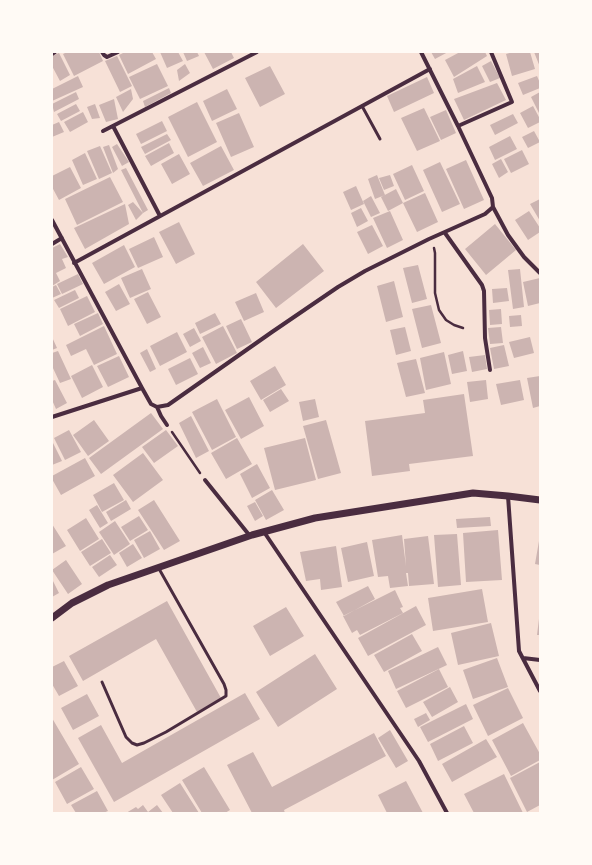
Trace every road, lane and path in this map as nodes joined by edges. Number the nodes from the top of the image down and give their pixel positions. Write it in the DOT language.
graph roads {
  1 [pos="55,52"];
  2 [pos="102,52"];
  3 [pos="118,52"];
  4 [pos="257,52"];
  5 [pos="421,52"];
  6 [pos="491,52"];
  7 [pos="52,54"];
  8 [pos="430,70"];
  9 [pos="362,106"];
  10 [pos="113,126"];
  11 [pos="458,126"];
  12 [pos="103,131"];
  13 [pos="380,139"];
  14 [pos="493,207"];
  15 [pos="160,216"];
  16 [pos="52,220"];
  17 [pos="445,233"];
  18 [pos="62,238"];
  19 [pos="430,239"];
  20 [pos="52,244"];
  21 [pos="74,263"];
  22 [pos="540,273"];
  23 [pos="463,328"];
  24 [pos="490,370"];
  25 [pos="142,388"];
  26 [pos="158,407"];
  27 [pos="52,417"];
  28 [pos="167,426"];
  29 [pos="205,480"];
  30 [pos="508,496"];
  31 [pos="540,500"];
  32 [pos="264,532"];
  33 [pos="250,536"];
  34 [pos="158,567"];
  35 [pos="52,618"];
  36 [pos="523,658"];
  37 [pos="540,660"];
  38 [pos="102,682"];
  39 [pos="540,691"];
  40 [pos="447,813"];
  1 -- 7 [label="street"];
  2 -- 3 [label="street"];
  4 -- 10 [label="street"];
  5 -- 8 [label="street"];
  6 -- 11 [label="street"];
  8 -- 9 [label="street"];
  8 -- 11 [label="street"];
  9 -- 13 [label="lane"];
  9 -- 15 [label="street"];
  10 -- 12 [label="street"];
  10 -- 15 [label="street"];
  11 -- 14 [label="street"];
  14 -- 17 [label="street"];
  14 -- 22 [label="street"];
  15 -- 21 [label="street"];
  16 -- 18 [label="street"];
  17 -- 19 [label="street"];
  17 -- 24 [label="street"];
  18 -- 20 [label="street"];
  18 -- 21 [label="street"];
  19 -- 23 [label="path"];
  19 -- 26 [label="street"];
  21 -- 25 [label="street"];
  25 -- 26 [label="street"];
  25 -- 27 [label="street"];
  26 -- 28 [label="street"];
  28 -- 29 [label="path"];
  29 -- 33 [label="street"];
  30 -- 31 [label="street"];
  30 -- 32 [label="street"];
  30 -- 36 [label="street"];
  32 -- 33 [label="street"];
  32 -- 40 [label="street"];
  33 -- 34 [label="street"];
  34 -- 35 [label="street"];
  34 -- 38 [label="lane"];
  36 -- 37 [label="street"];
  36 -- 39 [label="street"];
}
